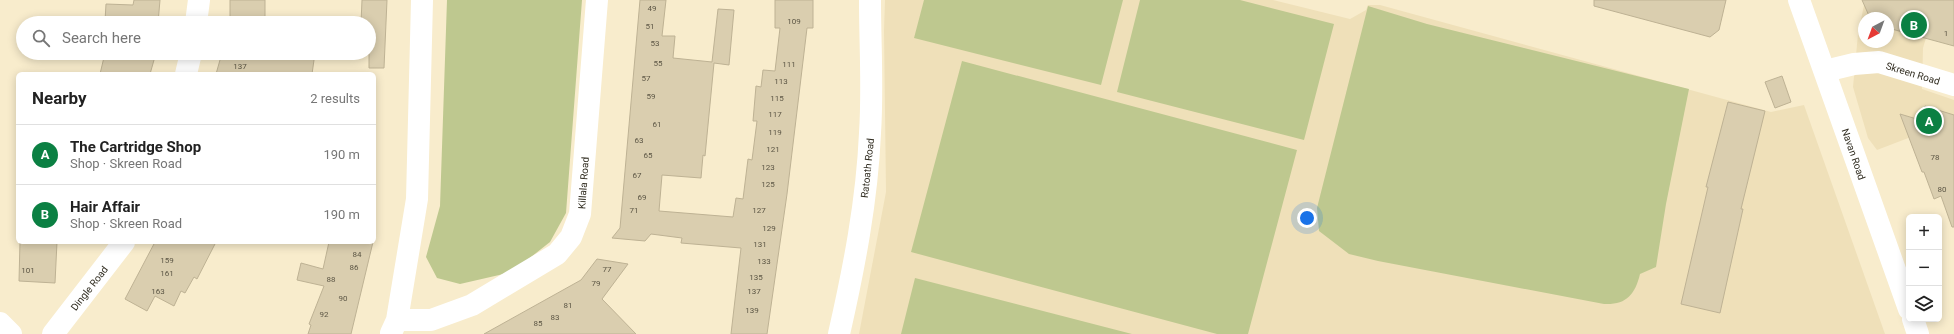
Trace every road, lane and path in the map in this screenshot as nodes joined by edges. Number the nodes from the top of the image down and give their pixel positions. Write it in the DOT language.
graph roads {
  1 [pos="199,0"];
  2 [pos="422,0"];
  3 [pos="597,0"];
  4 [pos="870,0"];
  5 [pos="1800,0"];
  6 [pos="197,16"];
  7 [pos="189,60"];
  8 [pos="1825,71"];
  9 [pos="186,72"];
  10 [pos="1954,85"];
  11 [pos="122,244"];
  12 [pos="1906,300"];
  13 [pos="1914,322"];
  14 [pos="0,323"];
  15 [pos="394,327"];
  16 [pos="11,334"];
  17 [pos="52,334"];
  18 [pos="839,334"];
  19 [pos="1918,334"];
  1 -- 6 [label="street"];
  2 -- 15 [label="street, Killala Road"];
  3 -- 15 [label="street, Killala Road"];
  4 -- 18 [label="street, Ratoath Road"];
  5 -- 8 [label="street, Navan Road"];
  7 -- 9 [label="street"];
  8 -- 10 [label="street, Skreen Road"];
  8 -- 12 [label="street, Navan Road"];
  11 -- 17 [label="street, Dingle Road"];
  13 -- 19 [label="street"];
  14 -- 16 [label="street"];
}
